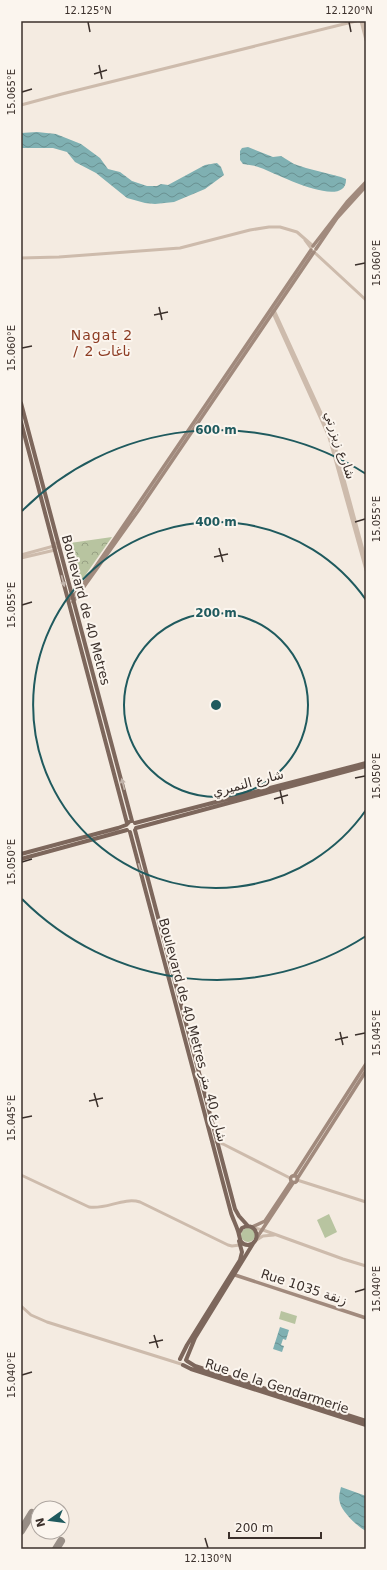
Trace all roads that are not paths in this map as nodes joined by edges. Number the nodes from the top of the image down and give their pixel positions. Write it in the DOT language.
graph roads {
  1 [pos="356,21"];
  2 [pos="363,21"];
  3 [pos="366,28"];
  4 [pos="366,40"];
  5 [pos="21,105"];
  6 [pos="366,182"];
  7 [pos="366,186"];
  8 [pos="313,249"];
  9 [pos="21,258"];
  10 [pos="366,300"];
  11 [pos="273,310"];
  12 [pos="21,403"];
  13 [pos="21,422"];
  14 [pos="57,545"];
  15 [pos="21,555"];
  16 [pos="21,558"];
  17 [pos="366,561"];
  18 [pos="366,570"];
  19 [pos="74,599"];
  20 [pos="69,603"];
  21 [pos="366,762"];
  22 [pos="366,766"];
  23 [pos="135,826"];
  24 [pos="128,827"];
  25 [pos="21,854"];
  26 [pos="21,859"];
  27 [pos="366,1064"];
  28 [pos="366,1071"];
  29 [pos="215,1142"];
  30 [pos="21,1175"];
  31 [pos="294,1179"];
  32 [pos="366,1202"];
  33 [pos="251,1227"];
  34 [pos="263,1230"];
  35 [pos="239,1233"];
  36 [pos="276,1236"];
  37 [pos="239,1238"];
  38 [pos="255,1241"];
  39 [pos="240,1244"];
  40 [pos="366,1266"];
  41 [pos="235,1276"];
  42 [pos="21,1306"];
  43 [pos="366,1318"];
  44 [pos="186,1361"];
  45 [pos="181,1362"];
  46 [pos="366,1421"];
  47 [pos="366,1425"];
  1 -- 5 [label="street"];
  2 -- 3 [label="street"];
  2 -- 4 [label="street"];
  6 -- 8 [label="main road"];
  7 -- 8 [label="main road"];
  8 -- 9 [label="street"];
  8 -- 10 [label="street"];
  8 -- 11 [label="main road"];
  11 -- 17 [label="street, شارع زيزرتي"];
  11 -- 18 [label="street, شارع زيزرتي"];
  11 -- 19 [label="main road"];
  12 -- 14 [label="main road, Boulevard de 40 Metres"];
  13 -- 14 [label="main road, Boulevard de 40 Metres"];
  14 -- 15 [label="street"];
  14 -- 16 [label="street"];
  14 -- 19 [label="main road, Boulevard de 40 Metres"];
  14 -- 20 [label="main road, Boulevard de 40 Metres, one-way"];
  19 -- 20 [label="main road"];
  23 -- 19 [label="main road, Boulevard de 40 Metres, one-way"];
  20 -- 24 [label="main road, Boulevard de 40 Metres"];
  21 -- 23 [label="main road, شارع النميري"];
  22 -- 23 [label="main road, شارع النميري"];
  23 -- 24 [label="main road"];
  23 -- 24 [label="main road"];
  23 -- 29 [label="main road, Boulevard de 40 Metres شارع 40 متر"];
  24 -- 25 [label="main road"];
  24 -- 26 [label="main road"];
  24 -- 29 [label="main road, Boulevard de 40 Metres شارع 40 متر, one-way"];
  27 -- 31 [label="main road"];
  28 -- 31 [label="main road"];
  29 -- 31 [label="street"];
  29 -- 33 [label="main road, Boulevard de 40 Metres شارع 40 متر"];
  29 -- 35 [label="main road, Boulevard de 40 Metres شارع 40 متر"];
  30 -- 39 [label="street"];
  31 -- 32 [label="street"];
  31 -- 33 [label="main road"];
  31 -- 34 [label="main road"];
  33 -- 34 [label="street"];
  33 -- 35 [label="main road"];
  33 -- 38 [label="main road"];
  34 -- 36 [label="street"];
  34 -- 38 [label="main road"];
  35 -- 37 [label="main road"];
  36 -- 38 [label="street"];
  36 -- 40 [label="street"];
  37 -- 38 [label="main road"];
  37 -- 39 [label="main road"];
  38 -- 41 [label="main road"];
  39 -- 45 [label="main road"];
  41 -- 43 [label="main road, Rue 1035 زنقة"];
  41 -- 44 [label="main road"];
  42 -- 45 [label="street"];
  44 -- 45 [label="main road"];
  44 -- 46 [label="main road, Rue de la Gendarmerie"];
  45 -- 47 [label="main road, Rue de la Gendarmerie"];
}
